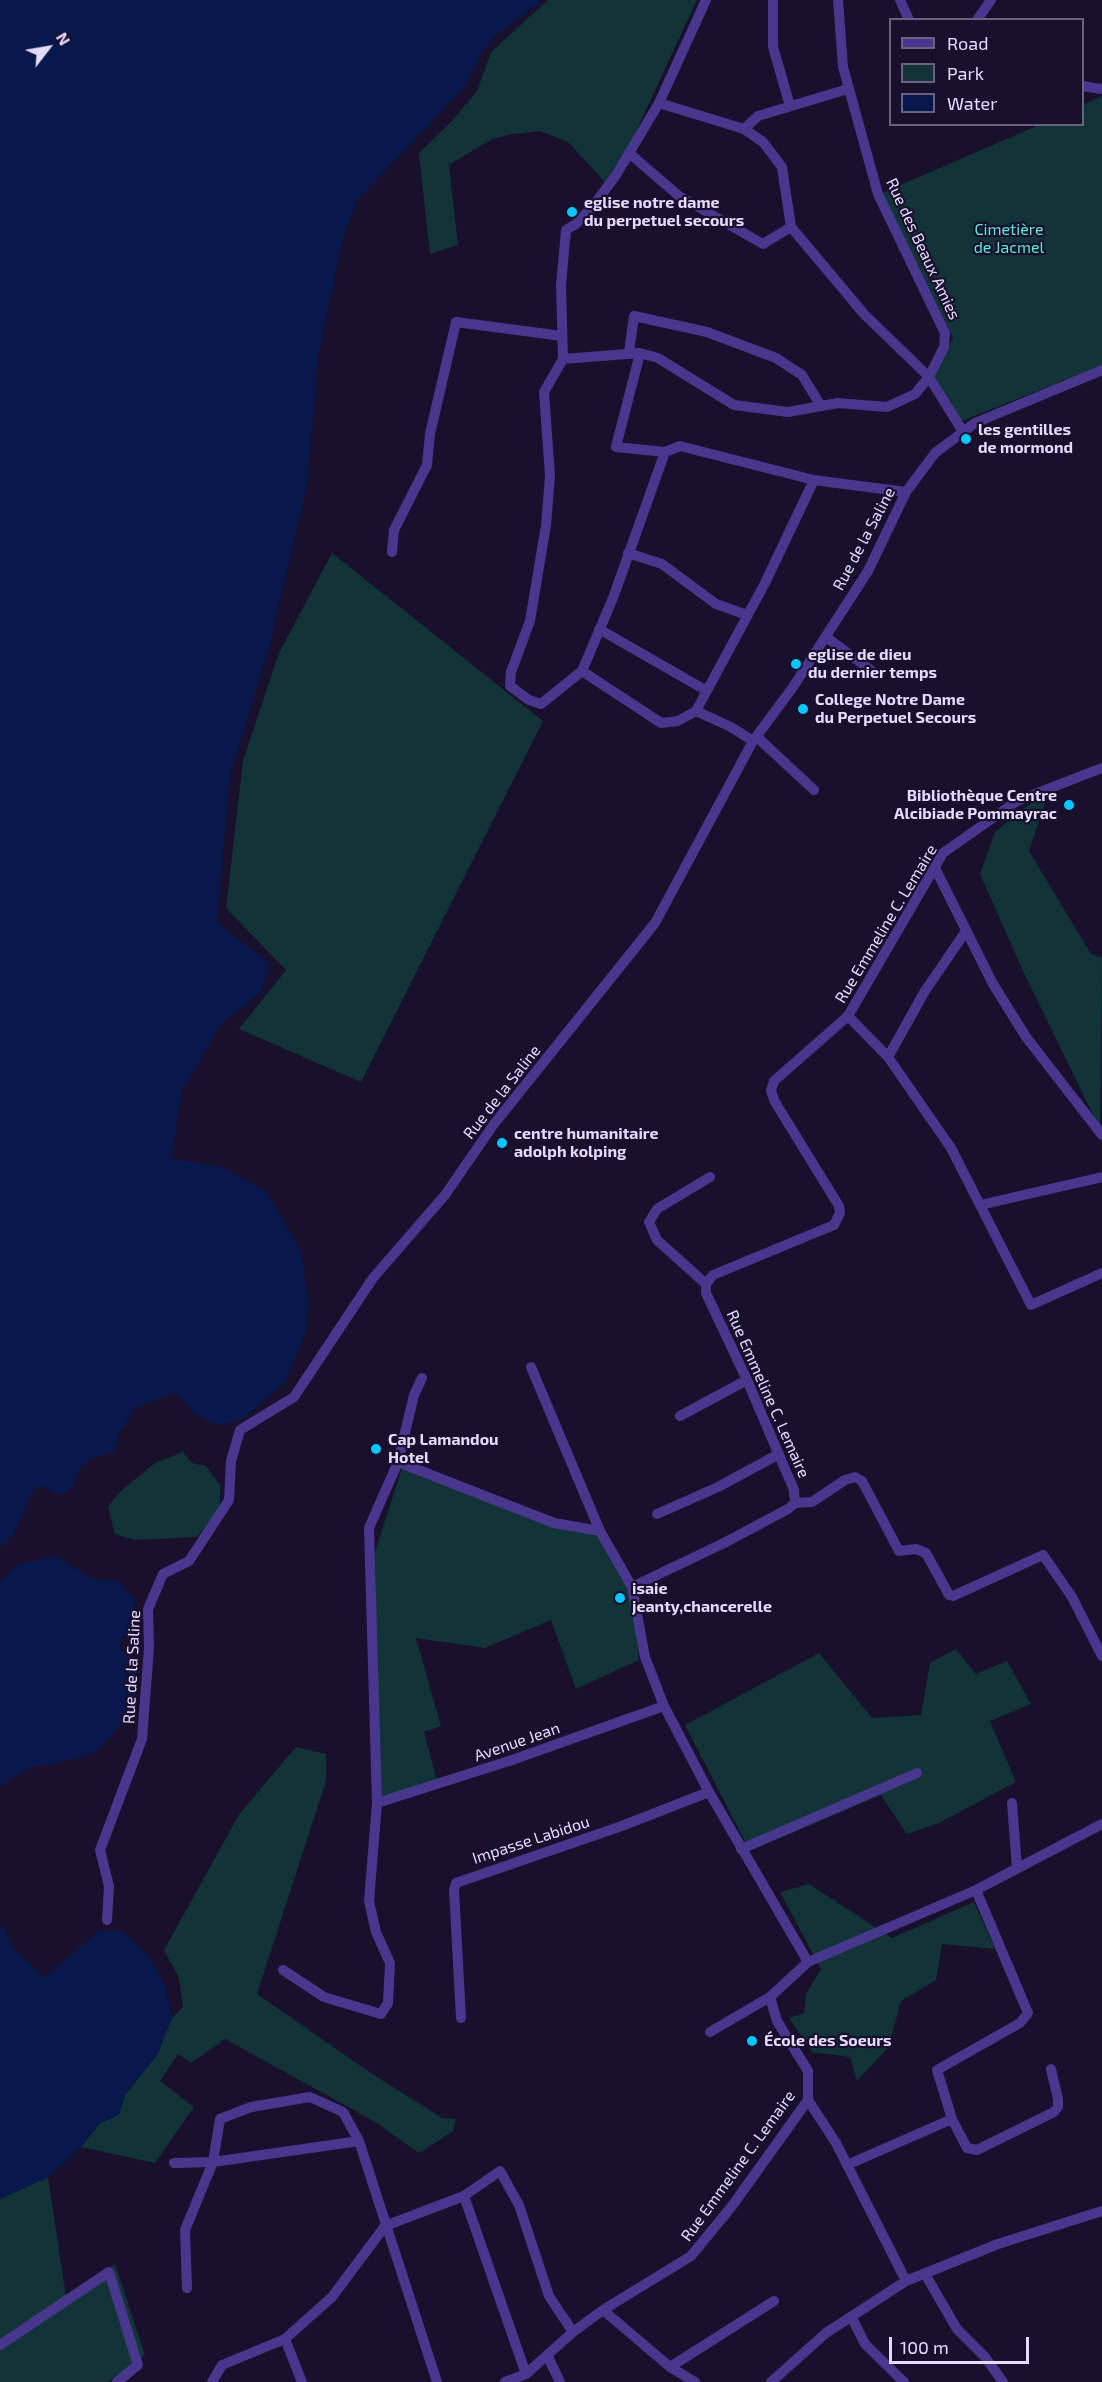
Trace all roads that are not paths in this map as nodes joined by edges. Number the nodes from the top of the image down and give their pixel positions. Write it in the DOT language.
graph roads {
  1 [pos="706,0"];
  2 [pos="773,0"];
  3 [pos="838,0"];
  4 [pos="900,0"];
  5 [pos="985,1"];
  6 [pos="908,18"];
  7 [pos="977,18"];
  8 [pos="1084,86"];
  9 [pos="848,89"];
  10 [pos="1102,89"];
  11 [pos="659,103"];
  12 [pos="790,106"];
  13 [pos="744,129"];
  14 [pos="629,153"];
  15 [pos="790,227"];
  16 [pos="562,336"];
  17 [pos="634,352"];
  18 [pos="563,359"];
  19 [pos="1102,370"];
  20 [pos="929,377"];
  21 [pos="821,406"];
  22 [pos="962,430"];
  23 [pos="665,452"];
  24 [pos="814,480"];
  25 [pos="906,492"];
  26 [pos="392,552"];
  27 [pos="628,553"];
  28 [pos="747,615"];
  29 [pos="598,629"];
  30 [pos="826,637"];
  31 [pos="582,671"];
  32 [pos="876,674"];
  33 [pos="706,691"];
  34 [pos="696,711"];
  35 [pos="755,739"];
  36 [pos="1102,768"];
  37 [pos="814,790"];
  38 [pos="935,868"];
  39 [pos="966,931"];
  40 [pos="848,1016"];
  41 [pos="888,1057"];
  42 [pos="1102,1135"];
  43 [pos="711,1177"];
  44 [pos="1102,1177"];
  45 [pos="980,1205"];
  46 [pos="1102,1273"];
  47 [pos="706,1284"];
  48 [pos="531,1367"];
  49 [pos="422,1378"];
  50 [pos="747,1380"];
  51 [pos="680,1416"];
  52 [pos="778,1454"];
  53 [pos="398,1462"];
  54 [pos="795,1503"];
  55 [pos="657,1514"];
  56 [pos="600,1531"];
  57 [pos="632,1587"];
  58 [pos="1102,1656"];
  59 [pos="664,1706"];
  60 [pos="917,1773"];
  61 [pos="709,1792"];
  62 [pos="377,1803"];
  63 [pos="1012,1803"];
  64 [pos="1102,1824"];
  65 [pos="741,1849"];
  66 [pos="1017,1868"];
  67 [pos="976,1890"];
  68 [pos="107,1920"];
  69 [pos="808,1962"];
  70 [pos="283,1970"];
  71 [pos="770,1997"];
  72 [pos="461,2018"];
  73 [pos="710,2032"];
  74 [pos="1051,2069"];
  75 [pos="808,2100"];
  76 [pos="952,2119"];
  77 [pos="359,2141"];
  78 [pos="213,2162"];
  79 [pos="174,2163"];
  80 [pos="847,2165"];
  81 [pos="464,2196"];
  82 [pos="1102,2211"];
  83 [pos="385,2226"];
  84 [pos="925,2274"];
  85 [pos="906,2281"];
  86 [pos="188,2288"];
  87 [pos="774,2301"];
  88 [pos="603,2310"];
  89 [pos="852,2318"];
  90 [pos="573,2332"];
  91 [pos="285,2339"];
  92 [pos="0,2346"];
  93 [pos="547,2355"];
  94 [pos="670,2367"];
  95 [pos="526,2374"];
  96 [pos="117,2382"];
  97 [pos="212,2382"];
  98 [pos="302,2382"];
  99 [pos="437,2382"];
  100 [pos="505,2382"];
  101 [pos="560,2382"];
  102 [pos="695,2382"];
  103 [pos="771,2382"];
  104 [pos="904,2382"];
  105 [pos="1003,2382"];
  1 -- 11 [label="street"];
  2 -- 12 [label="street"];
  3 -- 9 [label="street, Rue des Beaux Amies"];
  4 -- 6 [label="street"];
  5 -- 7 [label="street"];
  8 -- 10 [label="street"];
  9 -- 12 [label="street"];
  9 -- 20 [label="street, Rue des Beaux Amies"];
  11 -- 13 [label="street"];
  11 -- 14 [label="street"];
  12 -- 13 [label="street"];
  13 -- 15 [label="street"];
  14 -- 15 [label="street"];
  14 -- 16 [label="street"];
  15 -- 20 [label="street"];
  16 -- 18 [label="street"];
  16 -- 26 [label="street"];
  17 -- 18 [label="street"];
  17 -- 21 [label="street, Rue des Beaux Amies"];
  17 -- 21 [label="street"];
  17 -- 23 [label="street"];
  18 -- 31 [label="street"];
  19 -- 22 [label="street, Rue de la Saline"];
  20 -- 21 [label="street, Rue des Beaux Amies"];
  20 -- 22 [label="street"];
  22 -- 25 [label="street, Rue de la Saline"];
  23 -- 24 [label="street"];
  23 -- 27 [label="street"];
  24 -- 25 [label="street"];
  24 -- 28 [label="street"];
  25 -- 30 [label="street, Rue de la Saline"];
  27 -- 28 [label="street"];
  27 -- 29 [label="street"];
  28 -- 33 [label="street"];
  29 -- 31 [label="street"];
  29 -- 33 [label="street"];
  30 -- 32 [label="street"];
  30 -- 35 [label="street, Rue de la Saline"];
  31 -- 34 [label="street"];
  33 -- 34 [label="street"];
  34 -- 35 [label="street"];
  35 -- 37 [label="street"];
  35 -- 68 [label="street, Rue de la Saline"];
  36 -- 38 [label="street, Rue Emmeline C. Lemaire"];
  38 -- 39 [label="street"];
  38 -- 40 [label="street, Rue Emmeline C. Lemaire"];
  39 -- 41 [label="street"];
  39 -- 42 [label="street"];
  40 -- 41 [label="street"];
  40 -- 47 [label="street, Rue Emmeline C. Lemaire"];
  41 -- 45 [label="street"];
  43 -- 47 [label="street"];
  44 -- 45 [label="street"];
  45 -- 46 [label="street"];
  47 -- 50 [label="street, Rue Emmeline C. Lemaire"];
  48 -- 56 [label="street"];
  49 -- 53 [label="street"];
  50 -- 51 [label="street"];
  50 -- 52 [label="street, Rue Emmeline C. Lemaire"];
  52 -- 54 [label="street, Rue Emmeline C. Lemaire"];
  52 -- 55 [label="street"];
  53 -- 56 [label="street"];
  53 -- 62 [label="street"];
  54 -- 57 [label="street, Rue Emmeline C. Lemaire"];
  54 -- 58 [label="street"];
  56 -- 57 [label="street"];
  57 -- 59 [label="street"];
  59 -- 61 [label="street"];
  59 -- 62 [label="street, Avenue Jean"];
  60 -- 65 [label="street"];
  61 -- 65 [label="street"];
  61 -- 72 [label="street, Impasse Labidou"];
  62 -- 70 [label="street"];
  63 -- 66 [label="street"];
  64 -- 66 [label="street"];
  65 -- 69 [label="street"];
  66 -- 67 [label="street"];
  67 -- 69 [label="street"];
  67 -- 76 [label="street"];
  69 -- 71 [label="street"];
  71 -- 73 [label="street"];
  71 -- 75 [label="street, Rue Emmeline C. Lemaire"];
  74 -- 76 [label="street"];
  75 -- 80 [label="street"];
  75 -- 88 [label="street, Rue Emmeline C. Lemaire"];
  76 -- 80 [label="street"];
  77 -- 78 [label="street"];
  77 -- 78 [label="street"];
  77 -- 83 [label="street"];
  78 -- 79 [label="street"];
  78 -- 86 [label="street"];
  80 -- 85 [label="street"];
  81 -- 83 [label="street"];
  81 -- 90 [label="street"];
  81 -- 95 [label="street"];
  82 -- 84 [label="street"];
  83 -- 91 [label="street"];
  83 -- 99 [label="street"];
  84 -- 85 [label="street"];
  84 -- 105 [label="street"];
  85 -- 89 [label="street"];
  87 -- 94 [label="street"];
  88 -- 90 [label="street, Rue Emmeline C. Lemaire"];
  88 -- 94 [label="street"];
  89 -- 103 [label="street"];
  89 -- 104 [label="street"];
  90 -- 93 [label="street, Rue Emmeline C. Lemaire"];
  91 -- 97 [label="street"];
  91 -- 98 [label="street"];
  92 -- 96 [label="street"];
  93 -- 95 [label="street, Rue Emmeline C. Lemaire"];
  93 -- 101 [label="street"];
  94 -- 102 [label="street"];
  95 -- 100 [label="street, Rue Emmeline C. Lemaire"];
}
